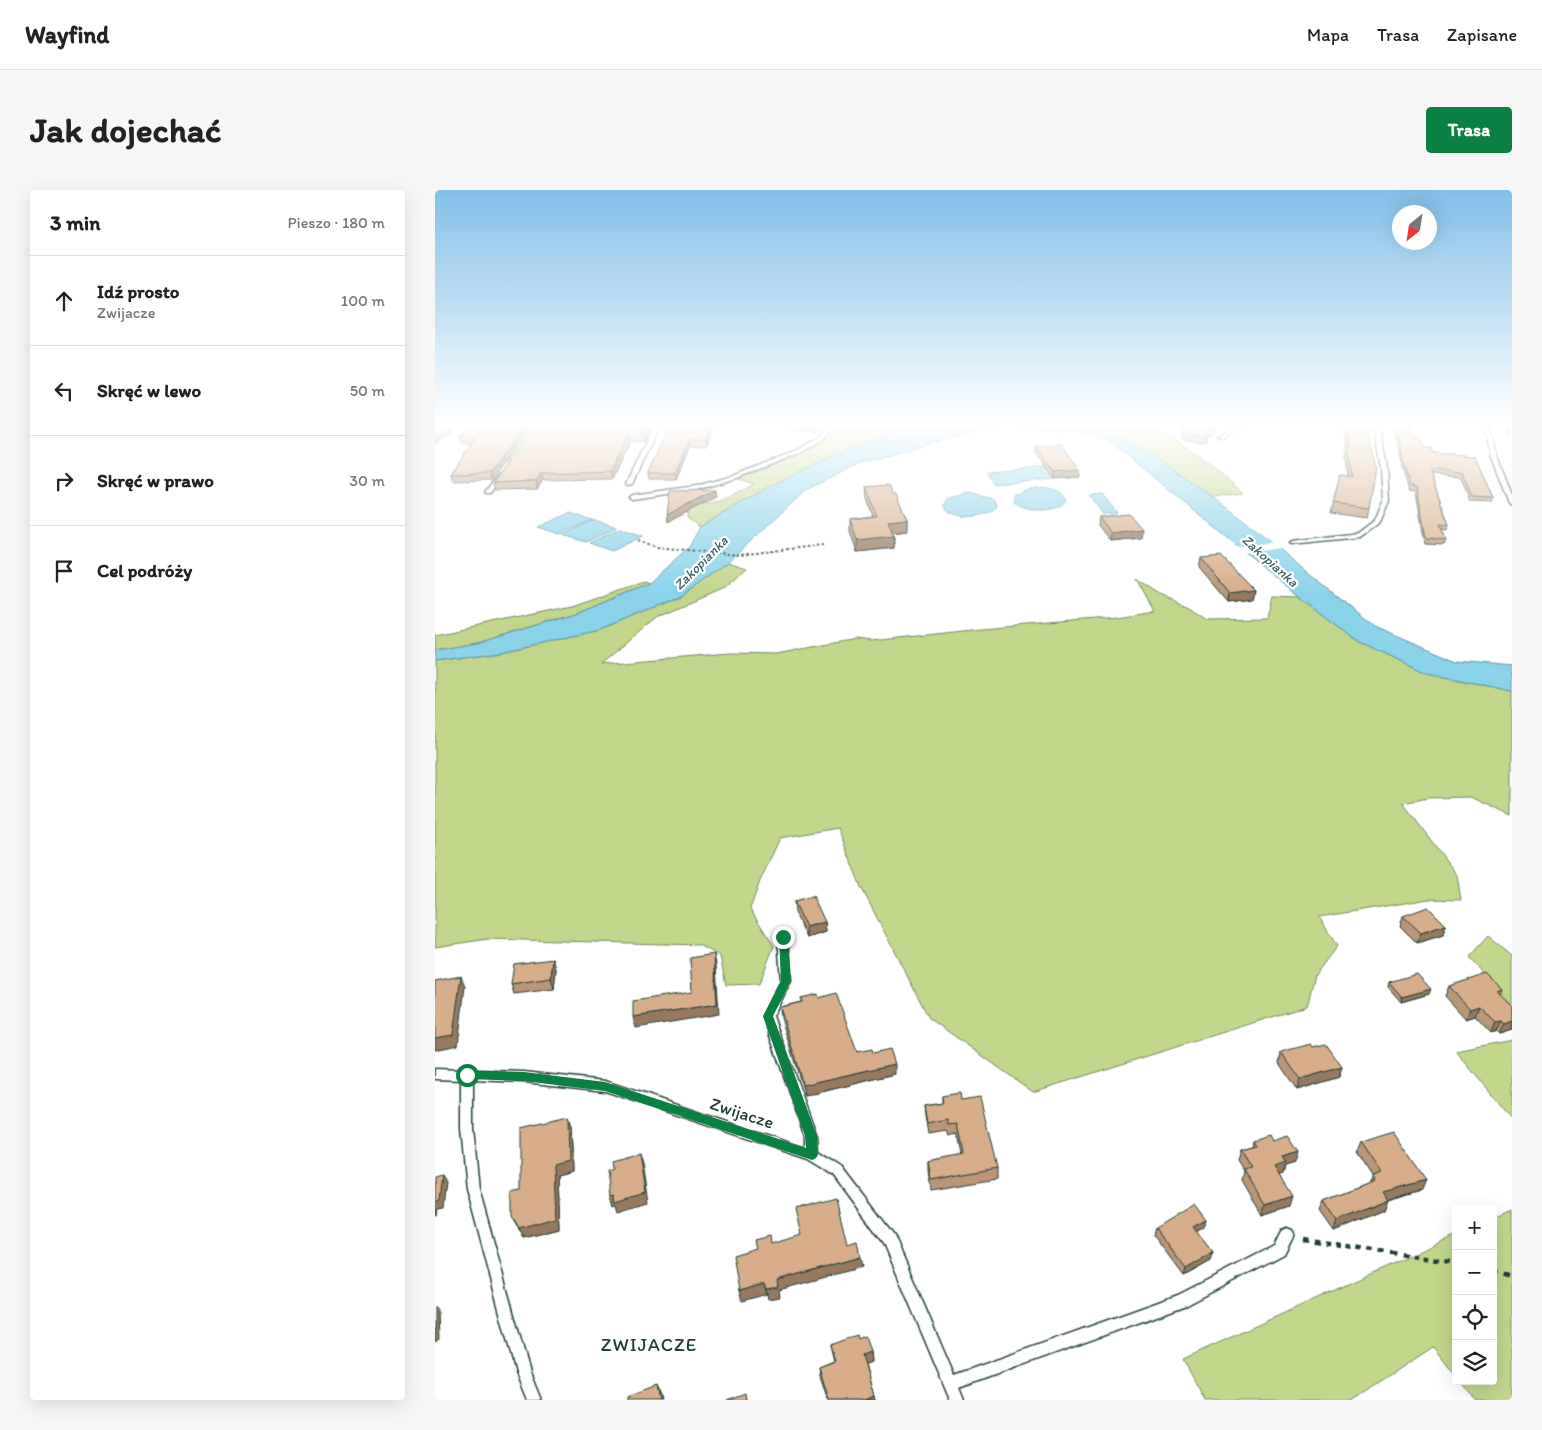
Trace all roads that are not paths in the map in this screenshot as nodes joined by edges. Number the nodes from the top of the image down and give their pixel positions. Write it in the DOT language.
graph roads {
  1 [pos="496,481"];
  2 [pos="719,481"];
  3 [pos="1385,481"];
  4 [pos="1504,481"];
  5 [pos="488,492"];
  6 [pos="632,497"];
  7 [pos="1512,503"];
  8 [pos="1293,543"];
  9 [pos="783,937"];
  10 [pos="435,1074"];
  11 [pos="467,1075"];
  12 [pos="812,1155"];
  13 [pos="1287,1234"];
  14 [pos="950,1384"];
  15 [pos="534,1400"];
  16 [pos="957,1400"];
  1 -- 5 [label="lane"];
  2 -- 6 [label="lane"];
  3 -- 8 [label="lane"];
  4 -- 7 [label="lane"];
  9 -- 12 [label="lane"];
  10 -- 11 [label="lane, Zwijacze"];
  11 -- 12 [label="lane, Zwijacze"];
  11 -- 15 [label="lane"];
  12 -- 14 [label="lane, Zwijacze"];
  13 -- 14 [label="lane"];
  14 -- 16 [label="lane, Zwijacze"];
}
